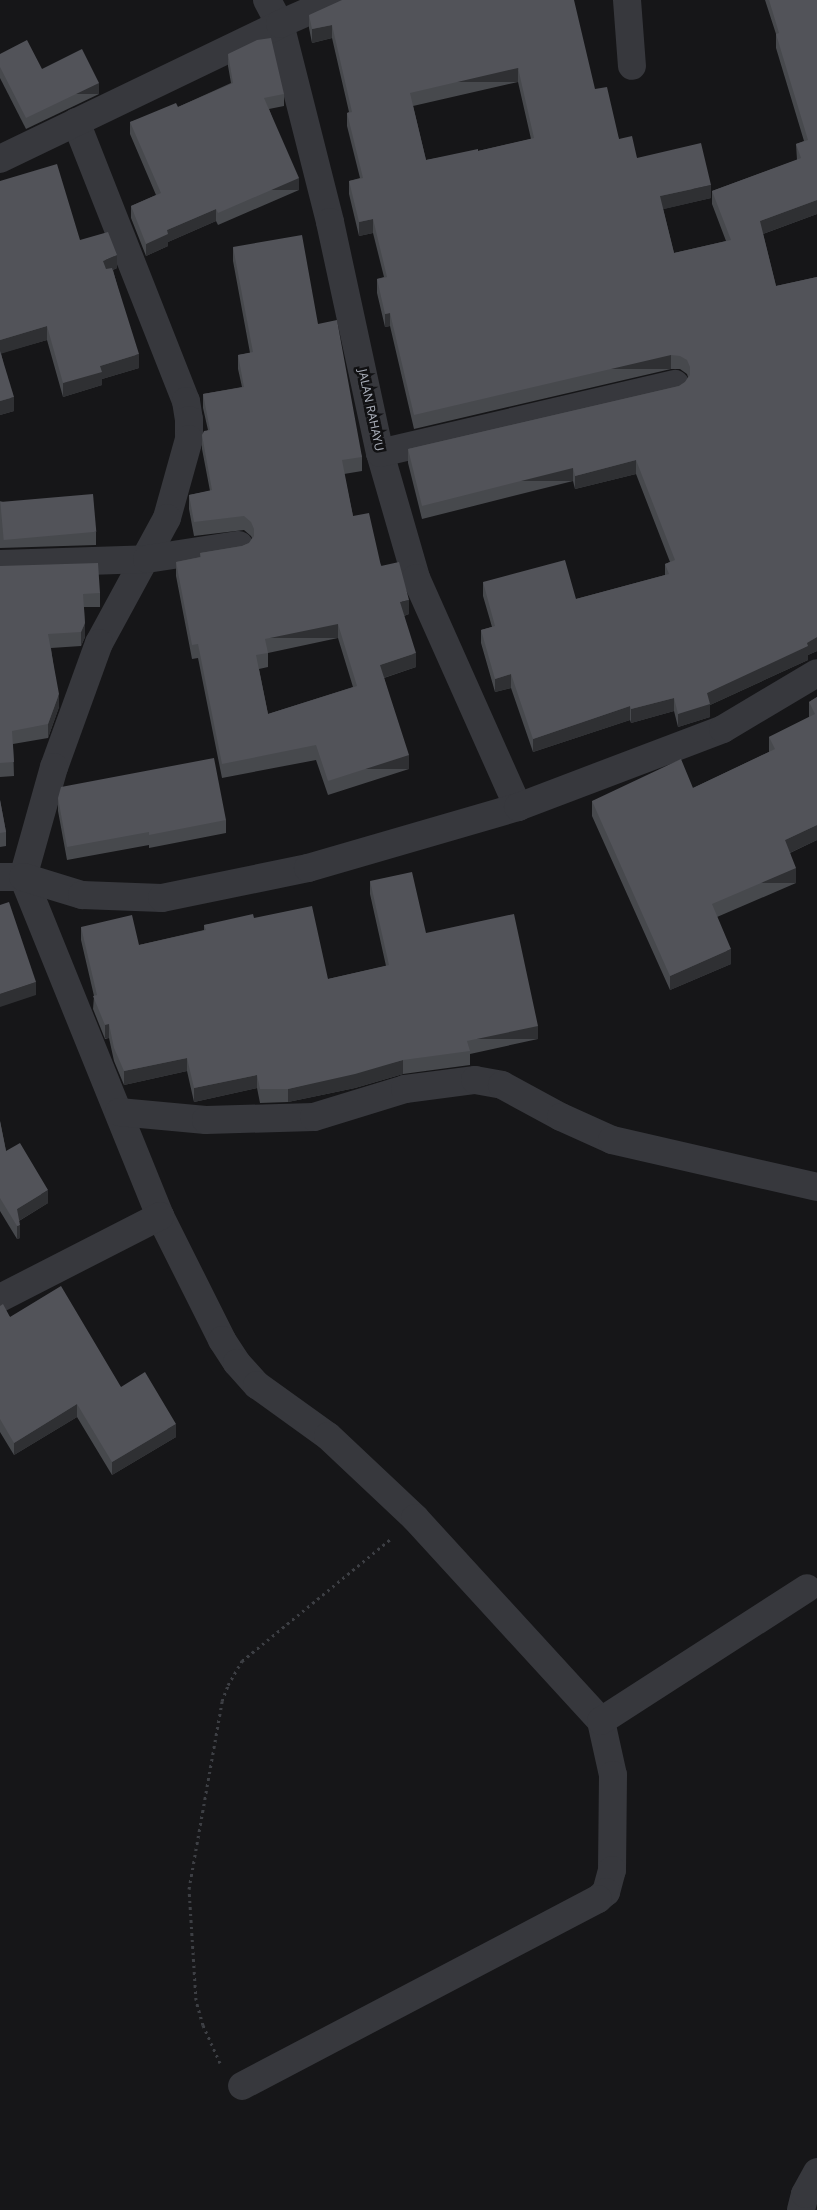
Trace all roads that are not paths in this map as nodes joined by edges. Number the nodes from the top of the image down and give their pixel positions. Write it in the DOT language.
graph roads {
  1 [pos="267,0"];
  2 [pos="335,0"];
  3 [pos="627,0"];
  4 [pos="280,24"];
  5 [pos="632,66"];
  6 [pos="76,122"];
  7 [pos="0,159"];
  8 [pos="675,384"];
  9 [pos="380,453"];
  10 [pos="239,545"];
  11 [pos="147,559"];
  12 [pos="0,564"];
  13 [pos="817,673"];
  14 [pos="518,807"];
  15 [pos="12,877"];
  16 [pos="119,1112"];
  17 [pos="817,1187"];
  18 [pos="160,1216"];
  19 [pos="0,1298"];
  20 [pos="807,1588"];
  21 [pos="601,1721"];
  22 [pos="242,2086"];
  23 [pos="817,2172"];
  24 [pos="801,2210"];
  1 -- 4 [label="street, JALAN RAHAYU"];
  2 -- 4 [label="street"];
  3 -- 5 [label="street"];
  4 -- 6 [label="street"];
  4 -- 9 [label="street, JALAN RAHAYU"];
  6 -- 7 [label="street"];
  6 -- 11 [label="street"];
  8 -- 9 [label="street"];
  9 -- 14 [label="street, JALAN RAHAYU"];
  10 -- 11 [label="street"];
  11 -- 12 [label="street"];
  11 -- 15 [label="street"];
  13 -- 14 [label="street"];
  14 -- 15 [label="street"];
  15 -- 16 [label="street"];
  16 -- 17 [label="street"];
  16 -- 18 [label="street"];
  18 -- 19 [label="street"];
  18 -- 21 [label="street"];
  20 -- 21 [label="street"];
  21 -- 22 [label="street"];
  23 -- 24 [label="street"];
}
